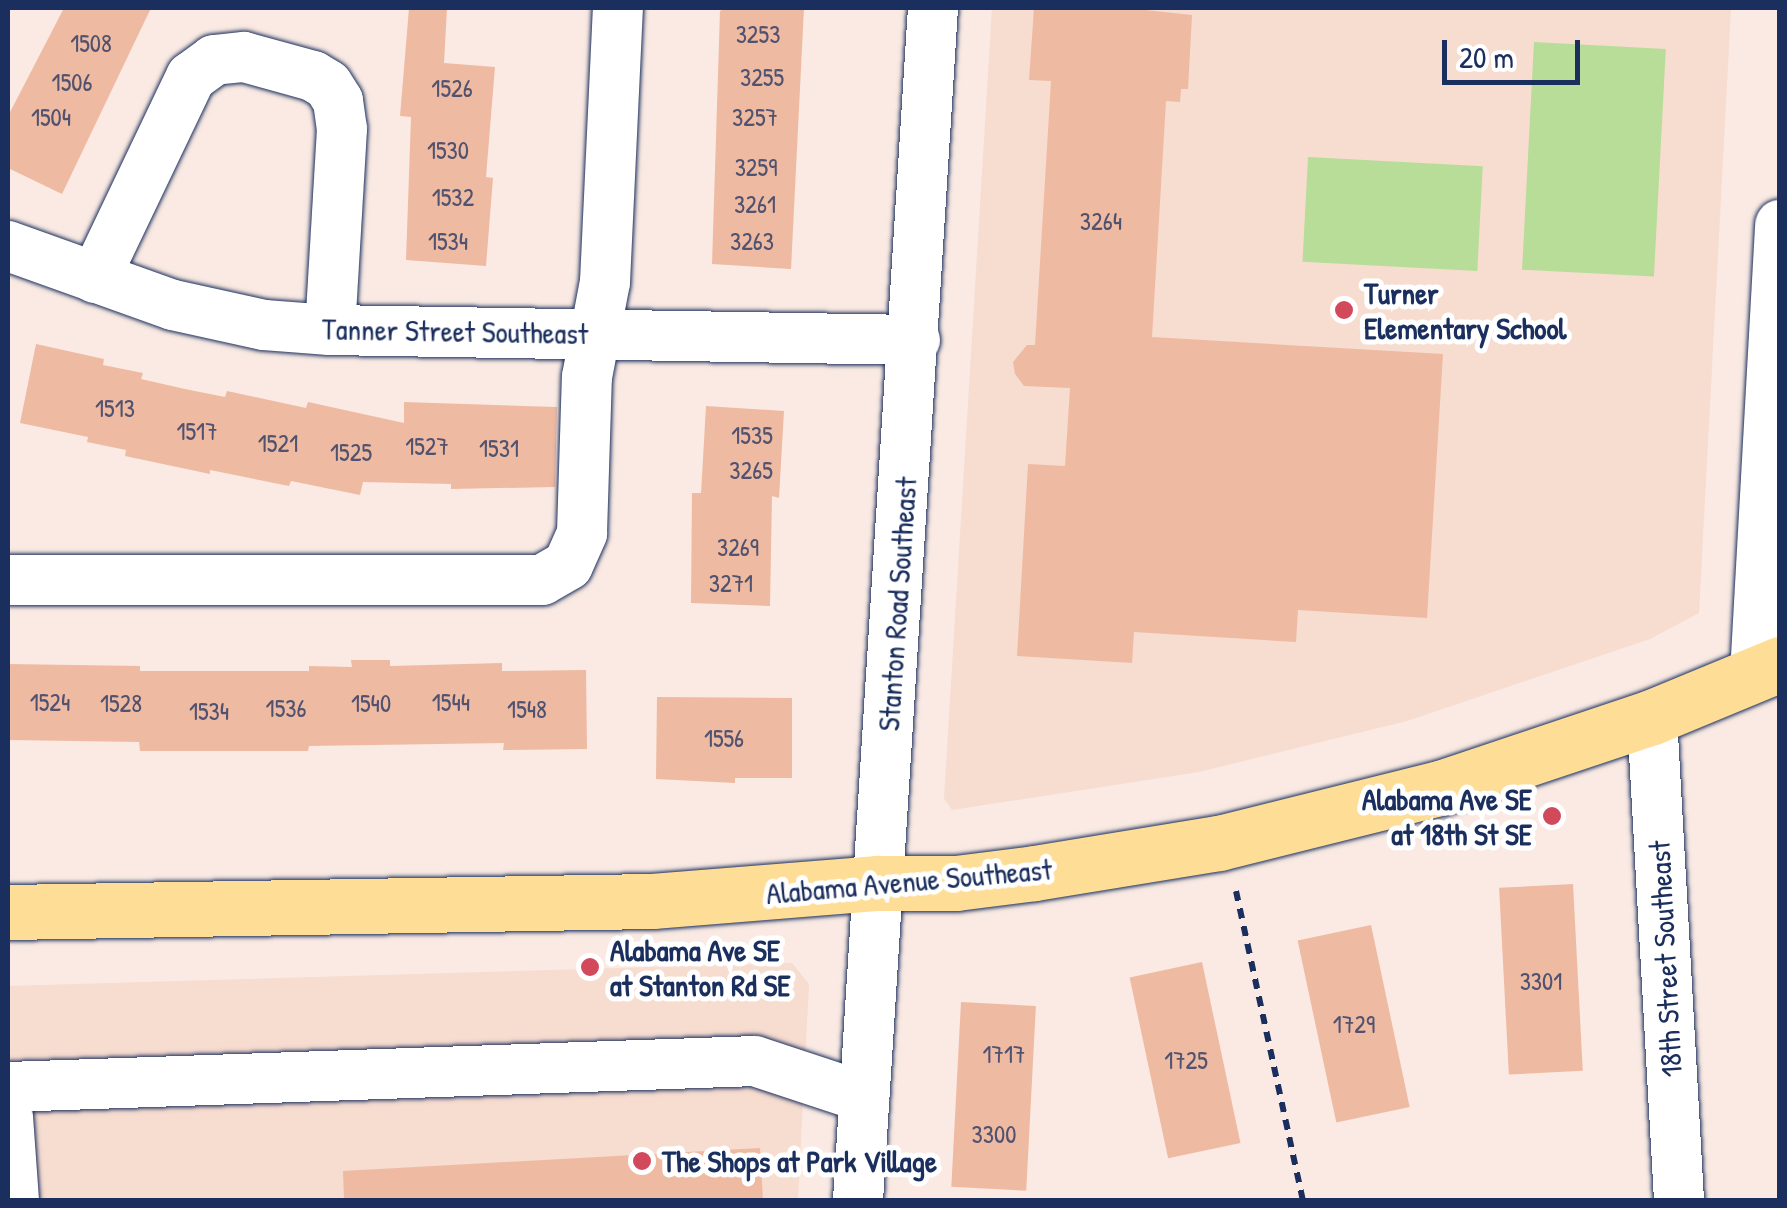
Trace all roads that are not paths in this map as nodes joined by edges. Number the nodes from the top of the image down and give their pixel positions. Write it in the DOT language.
graph roads {
  1 [pos="618,8"];
  2 [pos="933,8"];
  3 [pos="1780,225"];
  4 [pos="8,246"];
  5 [pos="1779,250"];
  6 [pos="96,278"];
  7 [pos="330,330"];
  8 [pos="596,333"];
  9 [pos="914,340"];
  10 [pos="8,580"];
  11 [pos="1767,670"];
  12 [pos="1652,717"];
  13 [pos="878,883"];
  14 [pos="8,912"];
  15 [pos="8,1087"];
  16 [pos="864,1097"];
  17 [pos="8,1117"];
  18 [pos="14,1200"];
  19 [pos="858,1200"];
  20 [pos="1679,1200"];
  1 -- 8 [label="street"];
  2 -- 9 [label="street, Stanton Road Southeast"];
  3 -- 5 [label="street"];
  4 -- 6 [label="street, Tanner Street Southeast"];
  5 -- 11 [label="street"];
  6 -- 7 [label="street, Tanner Street Southeast"];
  6 -- 7 [label="street"];
  7 -- 8 [label="street, Tanner Street Southeast"];
  8 -- 9 [label="street, Tanner Street Southeast"];
  8 -- 10 [label="street"];
  9 -- 13 [label="street, Stanton Road Southeast"];
  11 -- 12 [label="main road, Alabama Avenue Southeast"];
  12 -- 13 [label="main road, Alabama Avenue Southeast"];
  12 -- 20 [label="street, 18th Street Southeast"];
  13 -- 14 [label="main road, Alabama Avenue Southeast"];
  13 -- 16 [label="street, Stanton Road Southeast"];
  15 -- 16 [label="street"];
  16 -- 19 [label="street, Stanton Road Southeast"];
  17 -- 18 [label="street"];
}
